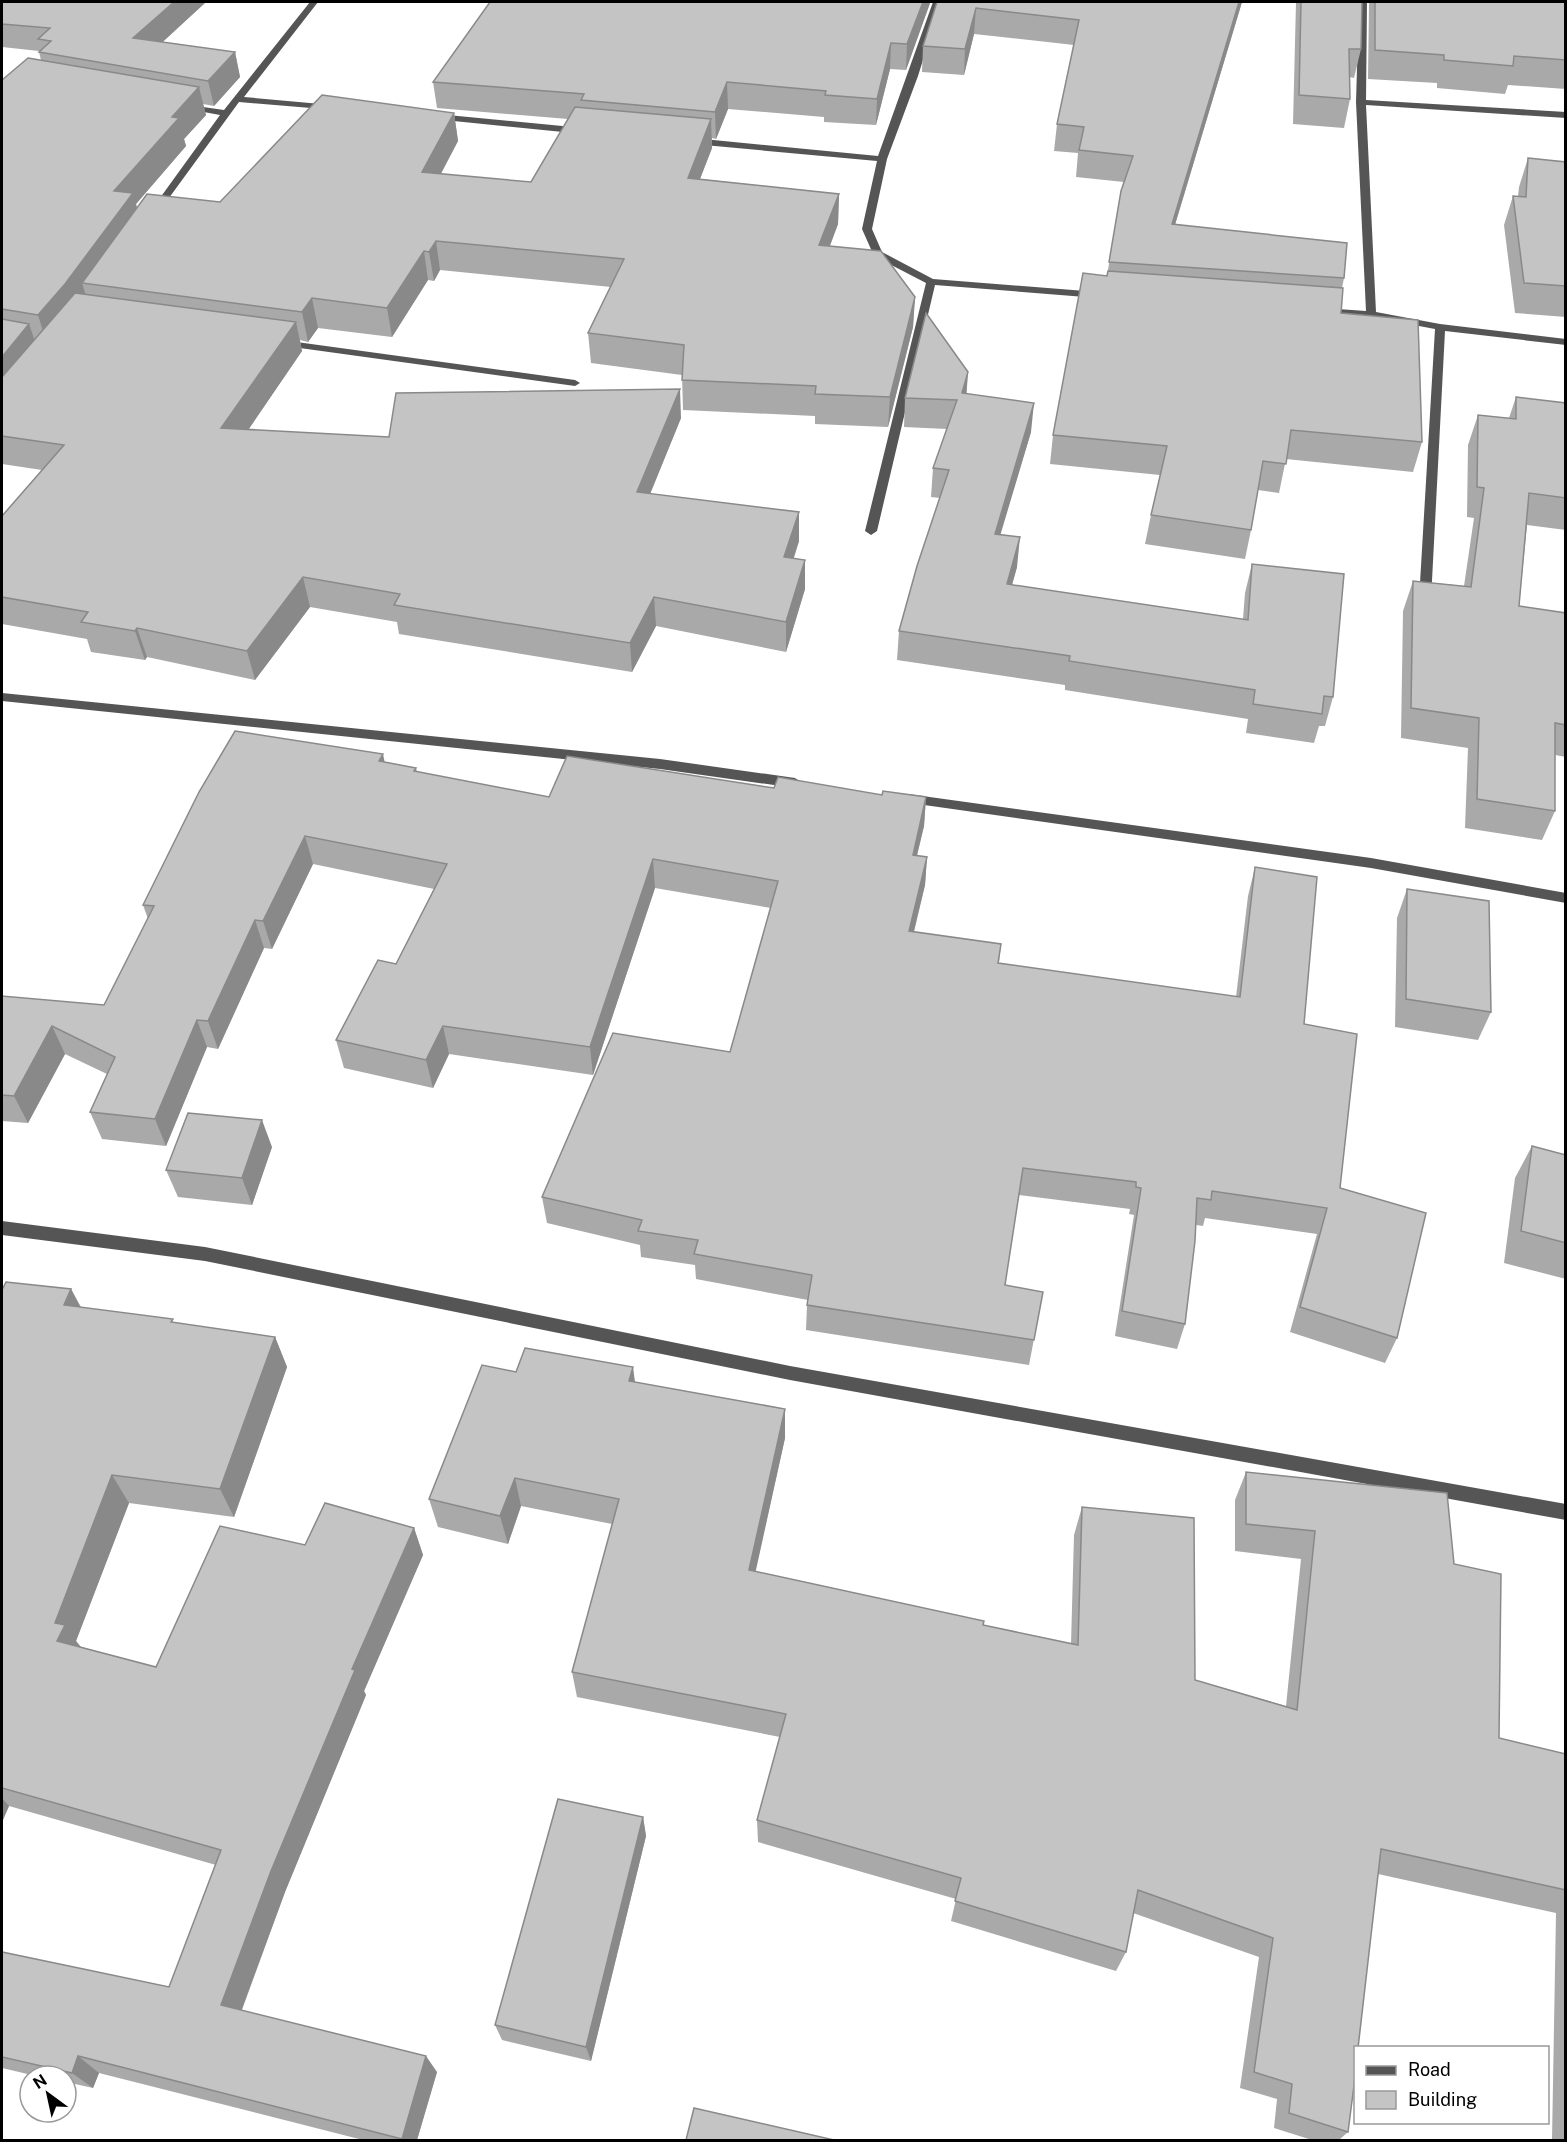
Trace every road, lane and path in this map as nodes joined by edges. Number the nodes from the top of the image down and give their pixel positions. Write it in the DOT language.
graph roads {
  1 [pos="314,2"];
  2 [pos="937,2"];
  3 [pos="1363,2"];
  4 [pos="236,99"];
  5 [pos="1361,102"];
  6 [pos="178,105"];
  7 [pos="342,109"];
  8 [pos="226,113"];
  9 [pos="1566,115"];
  10 [pos="424,116"];
  11 [pos="588,132"];
  12 [pos="682,140"];
  13 [pos="882,159"];
  14 [pos="149,220"];
  15 [pos="931,282"];
  16 [pos="1109,295"];
  17 [pos="1312,310"];
  18 [pos="1371,314"];
  19 [pos="1440,327"];
  20 [pos="268,342"];
  21 [pos="1566,342"];
  22 [pos="575,383"];
  23 [pos="872,531"];
  24 [pos="1425,600"];
  25 [pos="2,697"];
  26 [pos="814,786"];
  27 [pos="897,797"];
  28 [pos="1566,898"];
  29 [pos="2,1228"];
  30 [pos="1566,1512"];
  1 -- 4 [label="street"];
  2 -- 13 [label="street"];
  3 -- 5 [label="street"];
  4 -- 7 [label="street"];
  4 -- 8 [label="street"];
  5 -- 9 [label="street"];
  5 -- 18 [label="street"];
  6 -- 8 [label="street"];
  8 -- 14 [label="street"];
  10 -- 11 [label="street"];
  12 -- 13 [label="street"];
  13 -- 15 [label="street"];
  15 -- 16 [label="street"];
  15 -- 23 [label="street"];
  17 -- 18 [label="street"];
  18 -- 19 [label="street"];
  19 -- 21 [label="street"];
  19 -- 24 [label="street"];
  20 -- 22 [label="street"];
  25 -- 26 [label="street"];
  27 -- 28 [label="street"];
  29 -- 30 [label="street"];
}
